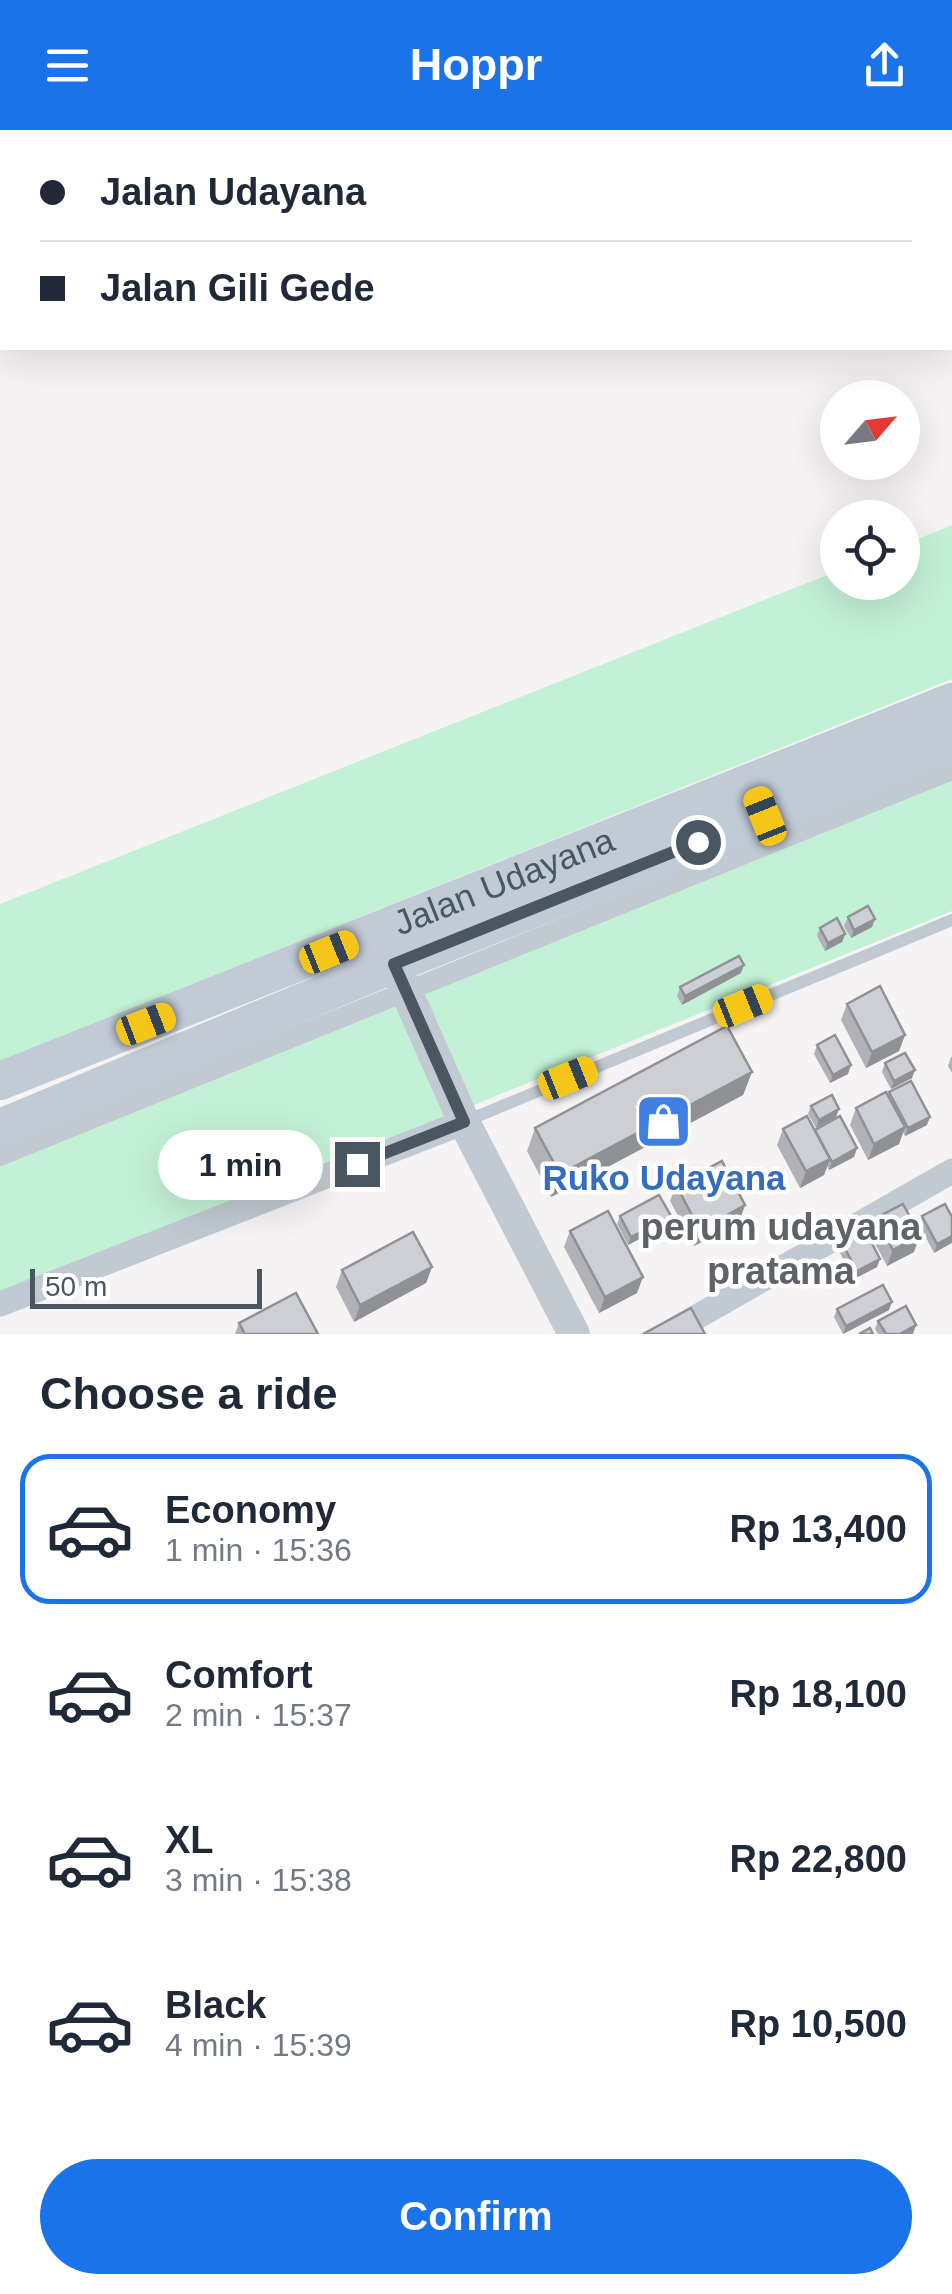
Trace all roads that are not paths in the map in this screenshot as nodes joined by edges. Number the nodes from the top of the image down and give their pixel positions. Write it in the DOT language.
graph roads {
  1 [pos="952,702"];
  2 [pos="952,741"];
  3 [pos="952,770"];
  4 [pos="758,799"];
  5 [pos="952,920"];
  6 [pos="400,977"];
  7 [pos="0,1081"];
  8 [pos="464,1122"];
  9 [pos="0,1128"];
  10 [pos="0,1156"];
  11 [pos="952,1171"];
  12 [pos="0,1304"];
  13 [pos="574,1334"];
  14 [pos="667,1334"];
  1 -- 4 [label="main road, Jalan Udayana"];
  2 -- 4 [label="main road, Jalan Udayana"];
  3 -- 6 [label="street"];
  4 -- 6 [label="main road, Jalan Udayana"];
  4 -- 7 [label="main road, Jalan Udayana"];
  5 -- 8 [label="lane"];
  6 -- 8 [label="street"];
  6 -- 9 [label="main road, Jalan Udayana"];
  6 -- 10 [label="street"];
  8 -- 12 [label="street"];
  8 -- 13 [label="street"];
  11 -- 14 [label="street"];
}
